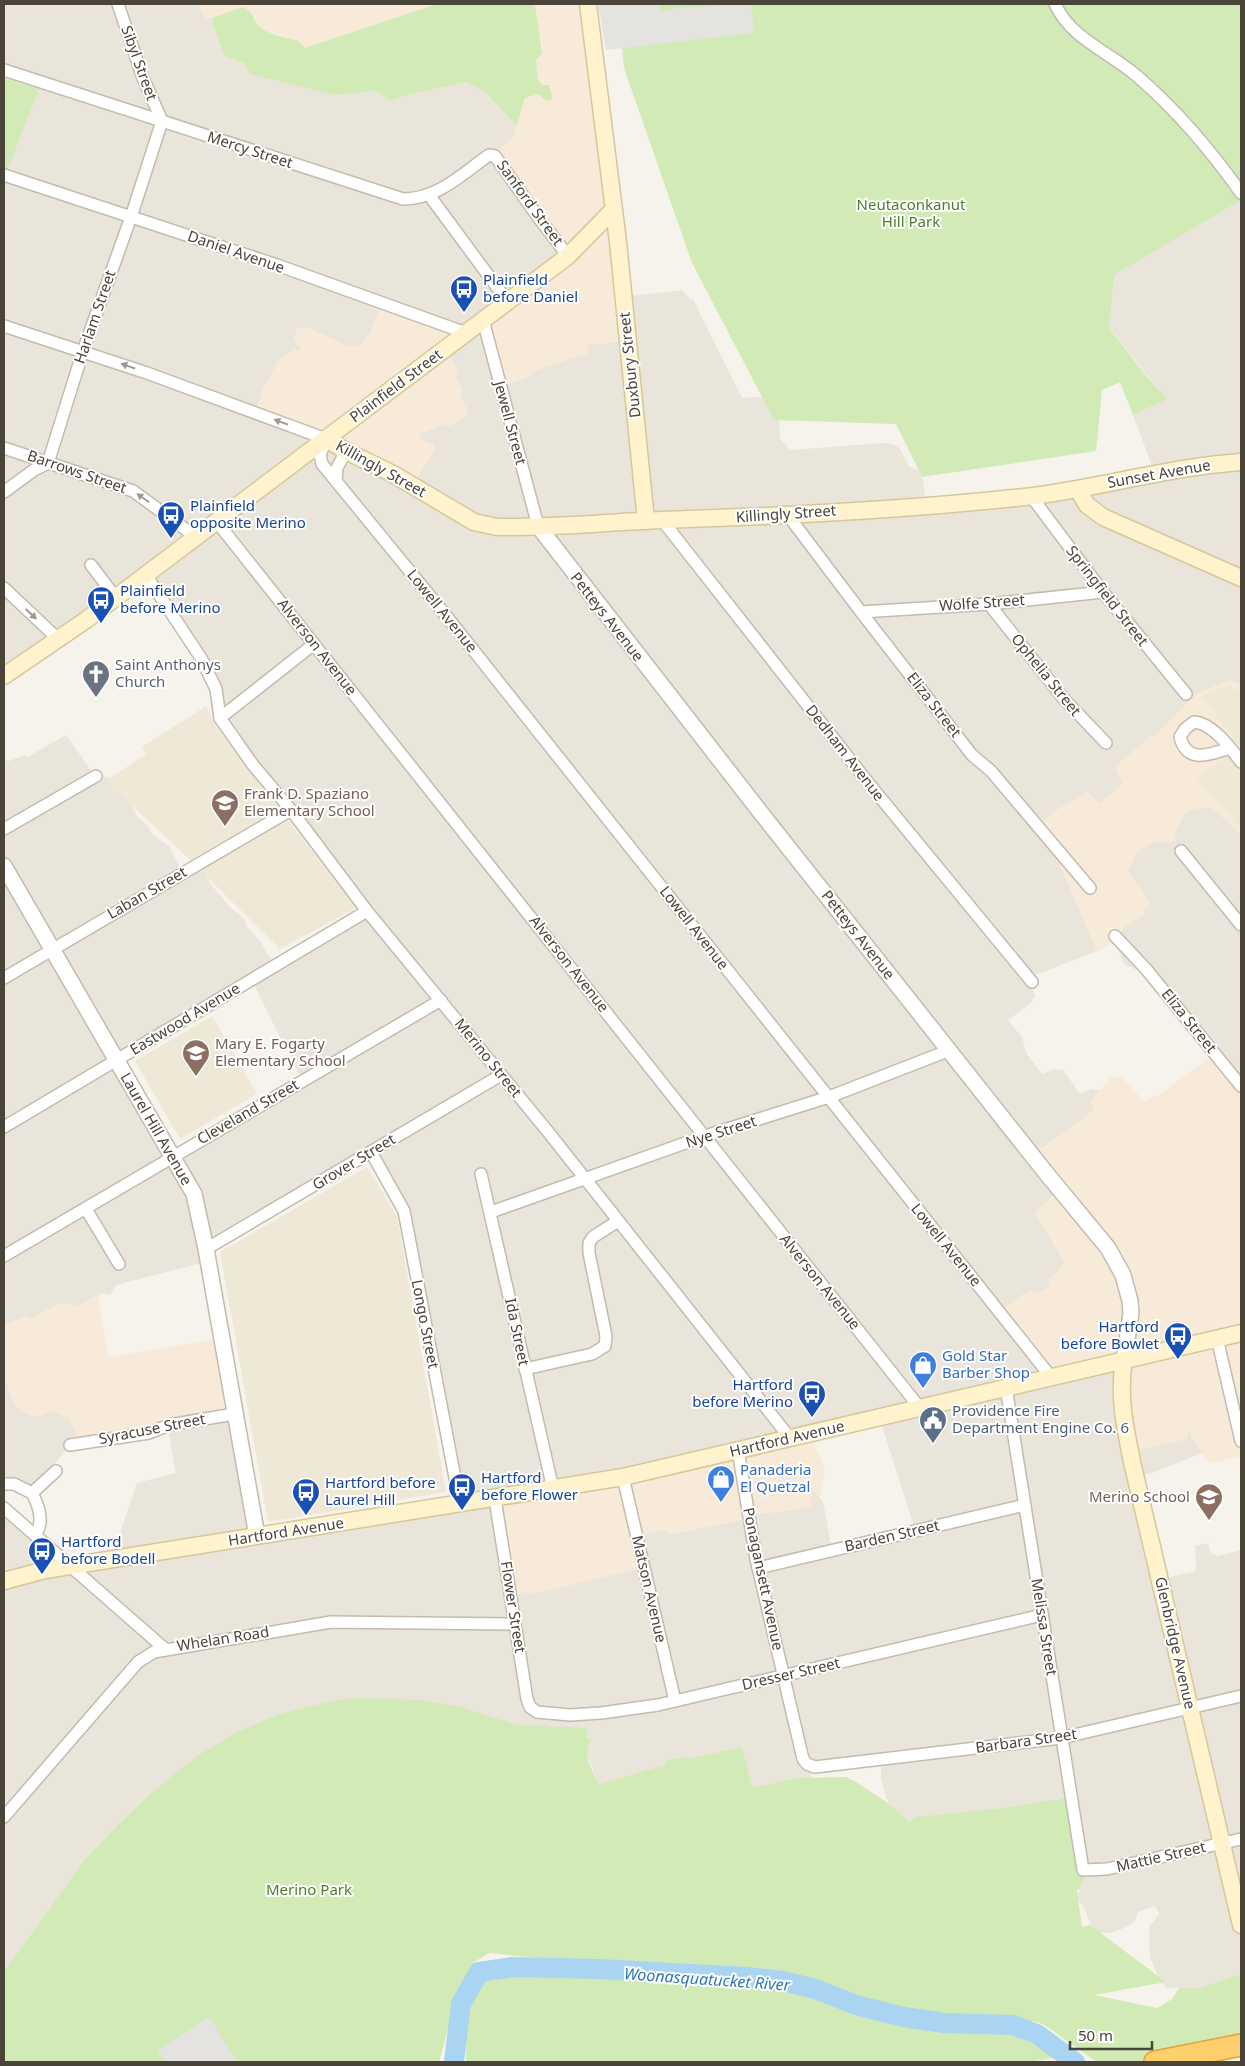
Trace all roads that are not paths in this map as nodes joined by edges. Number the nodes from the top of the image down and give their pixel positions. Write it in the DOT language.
graph roads {
  1 [pos="118,4"];
  2 [pos="588,4"];
  3 [pos="1054,4"];
  4 [pos="4,70"];
  5 [pos="162,121"];
  6 [pos="489,155"];
  7 [pos="4,175"];
  8 [pos="1241,192"];
  9 [pos="429,196"];
  10 [pos="614,209"];
  11 [pos="131,217"];
  12 [pos="568,256"];
  13 [pos="508,302"];
  14 [pos="483,320"];
  15 [pos="4,326"];
  16 [pos="466,333"];
  17 [pos="83,351"];
  18 [pos="326,439"];
  19 [pos="4,448"];
  20 [pos="346,451"];
  21 [pos="1241,462"];
  22 [pos="48,463"];
  23 [pos="336,480"];
  24 [pos="1078,490"];
  25 [pos="4,492"];
  26 [pos="1031,496"];
  27 [pos="787,514"];
  28 [pos="654,520"];
  29 [pos="217,522"];
  30 [pos="538,526"];
  31 [pos="196,537"];
  32 [pos="91,565"];
  33 [pos="146,575"];
  34 [pos="1241,578"];
  35 [pos="4,588"];
  36 [pos="1103,592"];
  37 [pos="116,598"];
  38 [pos="989,604"];
  39 [pos="861,612"];
  40 [pos="58,640"];
  41 [pos="314,644"];
  42 [pos="4,676"];
  43 [pos="1186,694"];
  44 [pos="220,718"];
  45 [pos="1106,744"];
  46 [pos="1230,748"];
  47 [pos="1241,762"];
  48 [pos="96,776"];
  49 [pos="290,810"];
  50 [pos="4,829"];
  51 [pos="1181,851"];
  52 [pos="4,866"];
  53 [pos="1090,888"];
  54 [pos="367,911"];
  55 [pos="1241,925"];
  56 [pos="1115,936"];
  57 [pos="53,948"];
  58 [pos="4,978"];
  59 [pos="1032,982"];
  60 [pos="441,1000"];
  61 [pos="950,1050"];
  62 [pos="116,1060"];
  63 [pos="501,1075"];
  64 [pos="1241,1086"];
  65 [pos="829,1097"];
  66 [pos="4,1127"];
  67 [pos="705,1136"];
  68 [pos="371,1152"];
  69 [pos="173,1156"];
  70 [pos="481,1174"];
  71 [pos="586,1179"];
  72 [pos="86,1209"];
  73 [pos="491,1212"];
  74 [pos="618,1221"];
  75 [pos="206,1249"];
  76 [pos="4,1256"];
  77 [pos="119,1264"];
  78 [pos="1241,1333"];
  79 [pos="1217,1338"];
  80 [pos="1124,1360"];
  81 [pos="526,1369"];
  82 [pos="1051,1377"];
  83 [pos="1006,1388"];
  84 [pos="920,1408"];
  85 [pos="234,1414"];
  86 [pos="790,1438"];
  87 [pos="1241,1442"];
  88 [pos="70,1445"];
  89 [pos="738,1450"];
  90 [pos="56,1471"];
  91 [pos="623,1477"];
  92 [pos="4,1484"];
  93 [pos="554,1489"];
  94 [pos="32,1493"];
  95 [pos="495,1498"];
  96 [pos="460,1504"];
  97 [pos="1025,1505"];
  98 [pos="4,1508"];
  99 [pos="35,1535"];
  100 [pos="257,1536"];
  101 [pos="71,1566"];
  102 [pos="758,1568"];
  103 [pos="4,1581"];
  104 [pos="1042,1615"];
  105 [pos="515,1624"];
  106 [pos="165,1649"];
  107 [pos="784,1676"];
  108 [pos="1241,1696"];
  109 [pos="675,1701"];
  110 [pos="1190,1708"];
  111 [pos="537,1712"];
  112 [pos="1061,1738"];
  113 [pos="807,1764"];
  114 [pos="4,1817"];
  115 [pos="1241,1838"];
  116 [pos="1222,1843"];
  117 [pos="1083,1866"];
  118 [pos="1241,1925"];
  119 [pos="1241,2045"];
  120 [pos="1155,2062"];
  1 -- 5 [label="street, Sibyl Street"];
  2 -- 10 [label="main road"];
  3 -- 8 [label="street"];
  4 -- 5 [label="street, Mercy Street"];
  5 -- 9 [label="street, Mercy Street"];
  5 -- 11 [label="street, Harlam Street"];
  6 -- 9 [label="street, Mercy Street"];
  6 -- 12 [label="street, Sanford Street"];
  7 -- 11 [label="street, Daniel Avenue"];
  9 -- 13 [label="street"];
  10 -- 12 [label="main road, Plainfield Street"];
  10 -- 28 [label="main road, Duxbury Street"];
  11 -- 16 [label="street, Daniel Avenue"];
  11 -- 17 [label="street, Harlam Street"];
  12 -- 13 [label="main road, Plainfield Street"];
  13 -- 14 [label="main road, Plainfield Street"];
  14 -- 16 [label="main road, Plainfield Street"];
  14 -- 30 [label="street, Jewell Street"];
  15 -- 17 [label="street"];
  16 -- 18 [label="main road, Plainfield Street"];
  18 -- 17 [label="street, one-way"];
  17 -- 22 [label="street, Harlam Street"];
  18 -- 20 [label="main road, Killingly Street"];
  18 -- 23 [label="street, Lowell Avenue"];
  18 -- 29 [label="main road, Plainfield Street"];
  19 -- 22 [label="street, Barrows Street"];
  20 -- 23 [label="street"];
  20 -- 30 [label="main road, Killingly Street"];
  21 -- 24 [label="main road, Sunset Avenue"];
  22 -- 25 [label="street"];
  31 -- 22 [label="street, Barrows Street, one-way"];
  23 -- 65 [label="street, Lowell Avenue"];
  24 -- 26 [label="main road, Killingly Street"];
  24 -- 34 [label="main road"];
  26 -- 27 [label="main road, Killingly Street"];
  26 -- 36 [label="street, Springfield Street"];
  27 -- 28 [label="main road, Killingly Street"];
  27 -- 39 [label="street, Eliza Street"];
  28 -- 30 [label="main road, Killingly Street"];
  28 -- 59 [label="street, Dedham Avenue"];
  29 -- 31 [label="main road, Plainfield Street"];
  29 -- 41 [label="street, Alverson Avenue"];
  30 -- 61 [label="street, Petteys Avenue"];
  31 -- 33 [label="main road, Plainfield Street"];
  32 -- 37 [label="street"];
  33 -- 37 [label="main road, Plainfield Street"];
  33 -- 44 [label="street, Merino Street"];
  35 -- 40 [label="street, one-way"];
  36 -- 38 [label="street, Wolfe Street"];
  36 -- 43 [label="street, Springfield Street"];
  37 -- 40 [label="main road, Plainfield Street"];
  38 -- 39 [label="street, Wolfe Street"];
  38 -- 45 [label="street, Ophelia Street"];
  39 -- 53 [label="street, Eliza Street"];
  40 -- 42 [label="main road, Plainfield Street"];
  41 -- 44 [label="street"];
  41 -- 67 [label="street, Alverson Avenue"];
  44 -- 49 [label="street, Merino Street"];
  46 -- 47 [label="street"];
  48 -- 50 [label="street"];
  49 -- 54 [label="street, Merino Street"];
  49 -- 57 [label="street, Laban Street"];
  51 -- 55 [label="street"];
  52 -- 57 [label="street, Laurel Hill Avenue"];
  54 -- 60 [label="street, Merino Street"];
  54 -- 62 [label="street, Eastwood Avenue"];
  56 -- 64 [label="street, Eliza Street"];
  57 -- 58 [label="street, Laban Street"];
  57 -- 62 [label="street, Laurel Hill Avenue"];
  60 -- 63 [label="street, Merino Street"];
  60 -- 69 [label="street, Cleveland Street"];
  61 -- 65 [label="street, Nye Street"];
  61 -- 80 [label="street, Petteys Avenue"];
  62 -- 66 [label="street, Eastwood Avenue"];
  62 -- 69 [label="street, Laurel Hill Avenue"];
  63 -- 68 [label="street, Grover Street"];
  63 -- 71 [label="street, Merino Street"];
  65 -- 67 [label="street, Nye Street"];
  65 -- 82 [label="street, Lowell Avenue"];
  67 -- 71 [label="street, Nye Street"];
  67 -- 84 [label="street, Alverson Avenue"];
  68 -- 75 [label="street, Grover Street"];
  68 -- 96 [label="street, Longo Street"];
  69 -- 72 [label="street, Cleveland Street"];
  69 -- 75 [label="street, Laurel Hill Avenue"];
  70 -- 73 [label="street, Ida Street"];
  71 -- 73 [label="street, Nye Street"];
  71 -- 74 [label="street, Merino Street"];
  72 -- 76 [label="street, Cleveland Street"];
  72 -- 77 [label="street"];
  73 -- 81 [label="street, Ida Street"];
  74 -- 81 [label="street"];
  74 -- 86 [label="street, Merino Street"];
  75 -- 85 [label="street, Laurel Hill Avenue"];
  78 -- 79 [label="main road, Hartford Avenue"];
  79 -- 80 [label="main road, Hartford Avenue"];
  79 -- 87 [label="street"];
  80 -- 82 [label="main road, Hartford Avenue"];
  80 -- 110 [label="main road, Glenbridge Avenue"];
  81 -- 93 [label="street, Ida Street"];
  82 -- 83 [label="main road, Hartford Avenue"];
  83 -- 84 [label="main road, Hartford Avenue"];
  83 -- 97 [label="street, Melissa Street"];
  84 -- 86 [label="main road, Hartford Avenue"];
  85 -- 88 [label="street, Syracuse Street"];
  85 -- 100 [label="street, Laurel Hill Avenue"];
  86 -- 89 [label="main road, Hartford Avenue"];
  89 -- 91 [label="main road, Hartford Avenue"];
  89 -- 102 [label="street, Ponagansett Avenue"];
  90 -- 94 [label="street"];
  91 -- 93 [label="main road, Hartford Avenue"];
  91 -- 109 [label="street, Matson Avenue"];
  92 -- 94 [label="street"];
  93 -- 95 [label="main road, Hartford Avenue"];
  94 -- 99 [label="street"];
  95 -- 96 [label="main road, Hartford Avenue"];
  95 -- 105 [label="street, Flower Street"];
  96 -- 100 [label="main road, Hartford Avenue"];
  97 -- 102 [label="street, Barden Street"];
  97 -- 104 [label="street, Melissa Street"];
  98 -- 99 [label="street"];
  99 -- 101 [label="street"];
  100 -- 101 [label="main road, Hartford Avenue"];
  101 -- 103 [label="main road, Hartford Avenue"];
  101 -- 106 [label="street"];
  102 -- 107 [label="street, Ponagansett Avenue"];
  104 -- 107 [label="street, Dresser Street"];
  104 -- 112 [label="street, Melissa Street"];
  105 -- 106 [label="street, Whelan Road"];
  105 -- 111 [label="street, Flower Street"];
  106 -- 114 [label="street, Whelan Road"];
  107 -- 109 [label="street, Dresser Street"];
  107 -- 113 [label="street, Ponagansett Avenue"];
  108 -- 110 [label="street, Barbara Street"];
  109 -- 111 [label="street, Dresser Street"];
  110 -- 112 [label="street, Barbara Street"];
  110 -- 116 [label="main road, Glenbridge Avenue"];
  112 -- 113 [label="street, Barbara Street"];
  112 -- 117 [label="street, Melissa Street"];
  115 -- 116 [label="street, Mattie Street"];
  116 -- 117 [label="street, Mattie Street"];
  116 -- 118 [label="main road, Glenbridge Avenue"];
  119 -- 120 [label="highway"];
}
